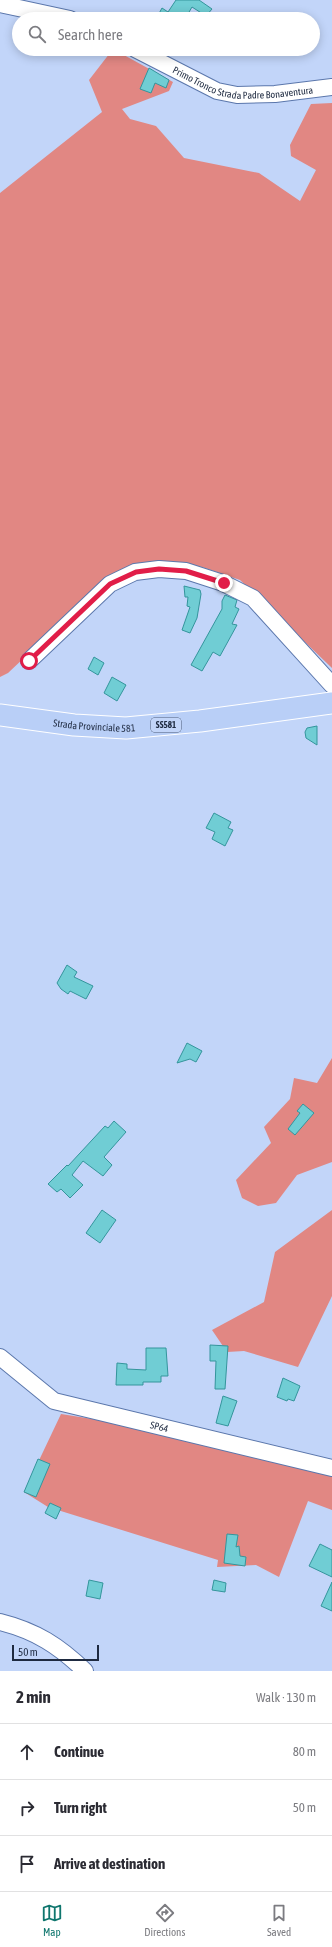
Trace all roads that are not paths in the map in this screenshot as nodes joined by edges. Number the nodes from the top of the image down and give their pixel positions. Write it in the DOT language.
graph roads {
  1 [pos="0,4"];
  2 [pos="37,12"];
  3 [pos="149,56"];
  4 [pos="332,87"];
  5 [pos="29,661"];
  6 [pos="332,684"];
  7 [pos="332,703"];
  8 [pos="0,715"];
  9 [pos="0,1357"];
  10 [pos="332,1468"];
  11 [pos="0,1622"];
  12 [pos="85,1671"];
  1 -- 2 [label="street"];
  3 -- 4 [label="street, Primo Tronco Strada Padre Bonaventura"];
  5 -- 6 [label="street"];
  7 -- 8 [label="main road, Strada Provinciale 581 / SS581"];
  9 -- 10 [label="street, SP64 / SP64"];
  11 -- 12 [label="street"];
}
